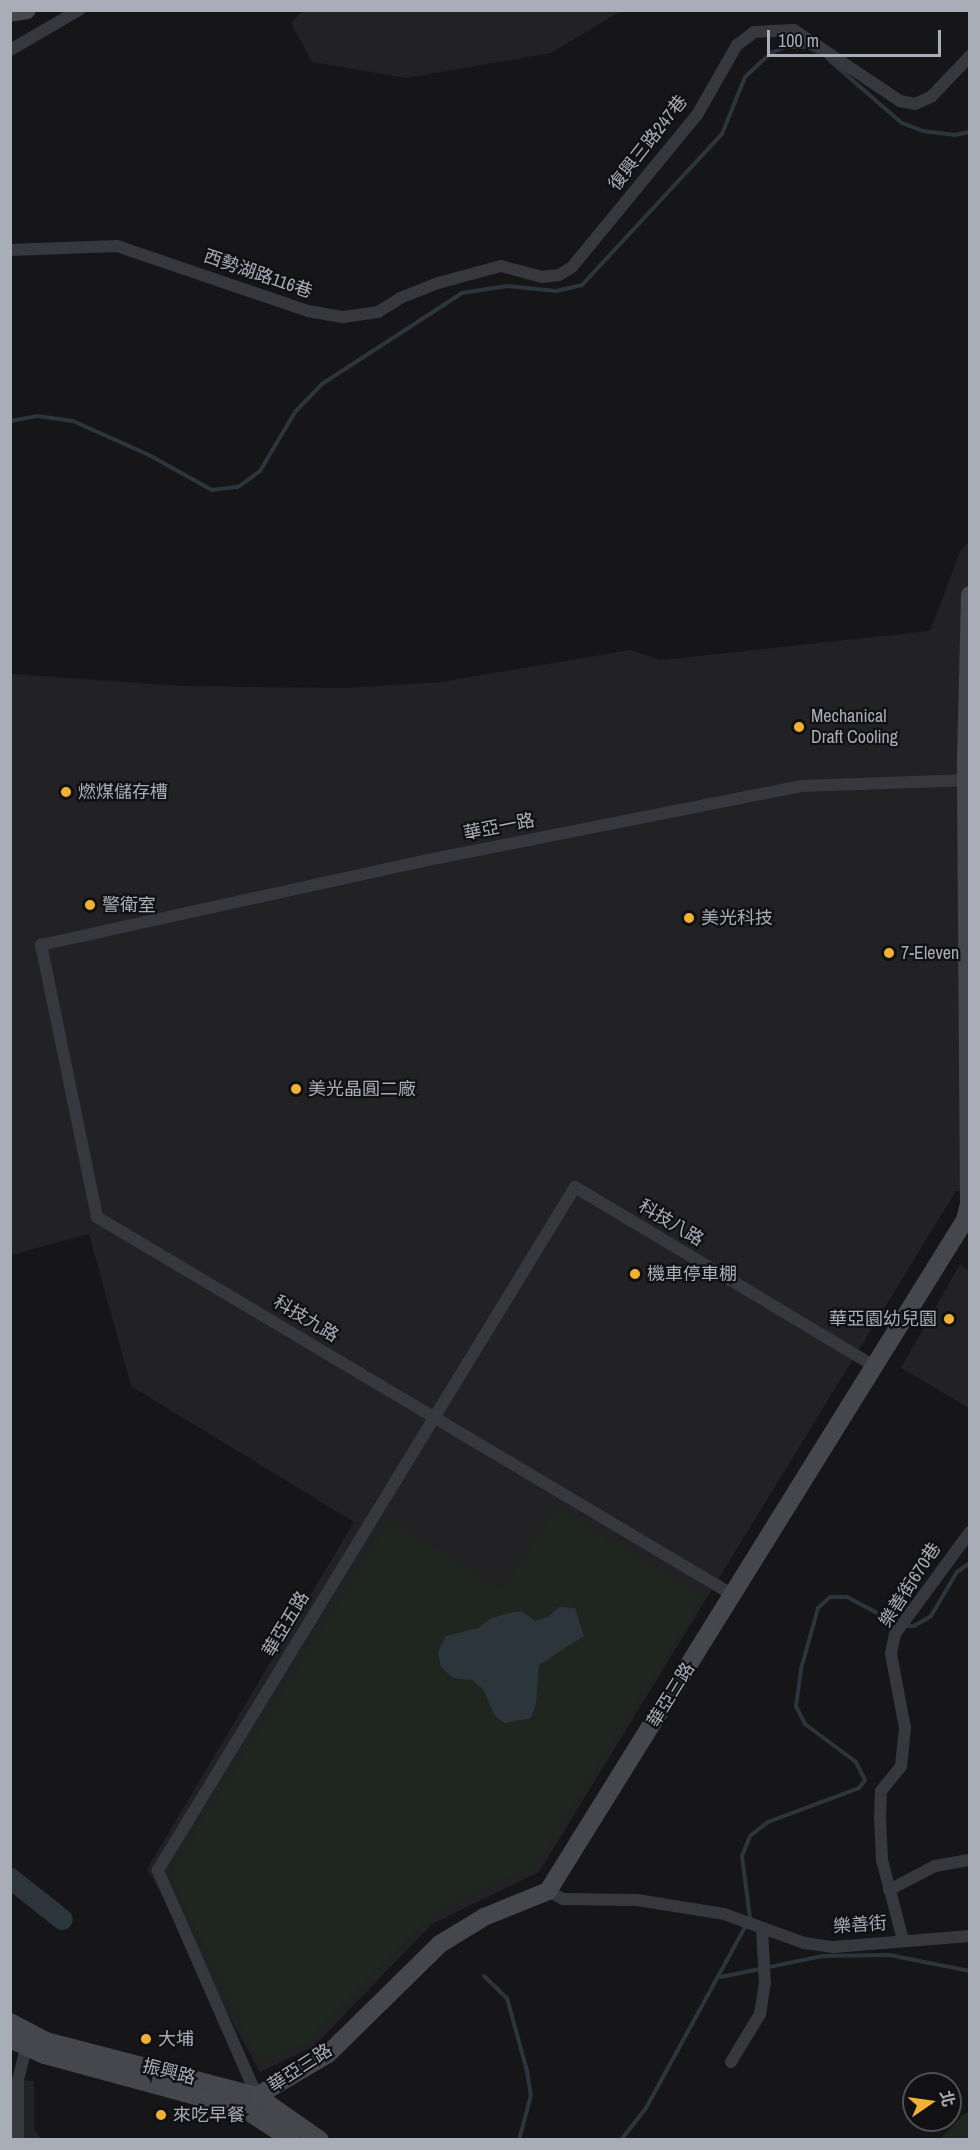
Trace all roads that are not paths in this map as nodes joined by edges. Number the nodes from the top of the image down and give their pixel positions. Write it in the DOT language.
graph roads {
  1 [pos="27,10"];
  2 [pos="79,10"];
  3 [pos="10,14"];
  4 [pos="10,50"];
  5 [pos="969,56"];
  6 [pos="10,250"];
  7 [pos="559,275"];
  8 [pos="969,595"];
  9 [pos="968,780"];
  10 [pos="41,945"];
  11 [pos="969,1171"];
  12 [pos="575,1187"];
  13 [pos="872,1365"];
  14 [pos="432,1416"];
  15 [pos="969,1532"];
  16 [pos="733,1595"];
  17 [pos="969,1860"];
  18 [pos="889,1890"];
  19 [pos="548,1891"];
  20 [pos="759,1929"];
  21 [pos="969,1936"];
  22 [pos="903,1940"];
  23 [pos="10,2022"];
  24 [pos="23,2040"];
  25 [pos="731,2062"];
  26 [pos="250,2102"];
  27 [pos="18,2139"];
  28 [pos="292,2139"];
  29 [pos="320,2139"];
  1 -- 3 [label="street"];
  2 -- 4 [label="street"];
  5 -- 7 [label="street, 復興三路247巷"];
  6 -- 7 [label="street, 西勢湖路116巷"];
  8 -- 9 [label="street, 華亞三路"];
  9 -- 10 [label="street, 華亞一路"];
  9 -- 11 [label="street, 華亞三路"];
  10 -- 14 [label="street, 科技九路"];
  11 -- 13 [label="street, 華亞三路"];
  12 -- 13 [label="street, 科技八路"];
  12 -- 14 [label="street, 華亞五路"];
  13 -- 16 [label="street, 華亞三路"];
  14 -- 16 [label="street, 科技九路"];
  14 -- 26 [label="street, 華亞五路"];
  15 -- 18 [label="street, 樂善街670巷"];
  16 -- 19 [label="street, 華亞三路"];
  17 -- 18 [label="street"];
  18 -- 22 [label="street, 樂善街670巷"];
  19 -- 20 [label="street, 樂善街"];
  19 -- 26 [label="street, 華亞三路"];
  20 -- 22 [label="street, 樂善街"];
  20 -- 25 [label="street"];
  21 -- 22 [label="street, 樂善街"];
  23 -- 24 [label="street, 振興路"];
  24 -- 26 [label="street, 振興路"];
  24 -- 27 [label="street"];
  26 -- 28 [label="street, 振興路"];
  26 -- 29 [label="street, 振興路"];
}
